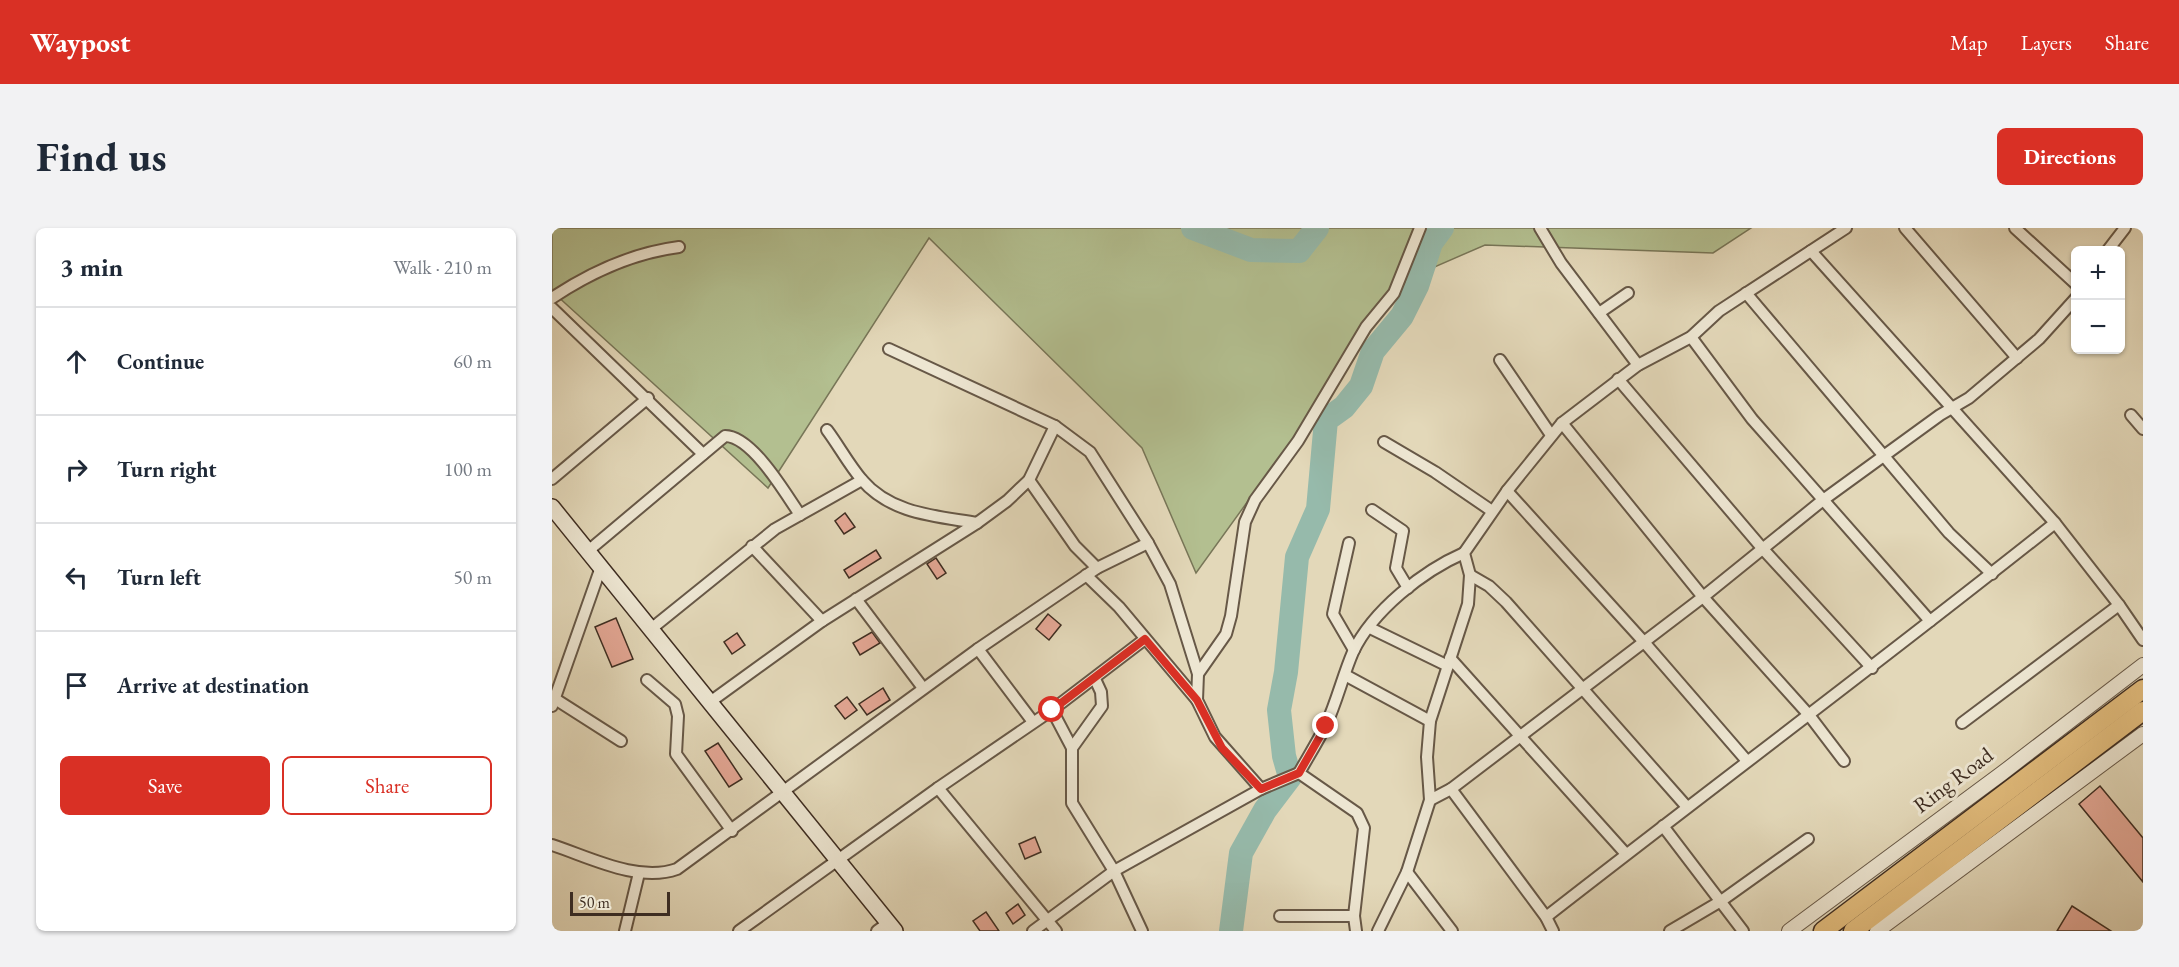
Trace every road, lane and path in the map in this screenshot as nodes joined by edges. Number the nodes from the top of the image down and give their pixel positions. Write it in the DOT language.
graph roads {
  1 [pos="1419,228"];
  2 [pos="1540,228"];
  3 [pos="1845,228"];
  4 [pos="1905,228"];
  5 [pos="2015,228"];
  6 [pos="2125,228"];
  7 [pos="2112,245"];
  8 [pos="679,247"];
  9 [pos="1811,251"];
  10 [pos="2071,279"];
  11 [pos="1628,293"];
  12 [pos="1746,293"];
  13 [pos="552,298"];
  14 [pos="2074,300"];
  15 [pos="552,308"];
  16 [pos="1599,313"];
  17 [pos="1691,337"];
  18 [pos="889,350"];
  19 [pos="2017,358"];
  20 [pos="1500,360"];
  21 [pos="1638,365"];
  22 [pos="1617,380"];
  23 [pos="648,398"];
  24 [pos="1953,409"];
  25 [pos="2131,415"];
  26 [pos="1562,423"];
  27 [pos="1055,426"];
  28 [pos="2143,429"];
  29 [pos="827,430"];
  30 [pos="1551,435"];
  31 [pos="1384,442"];
  32 [pos="703,454"];
  33 [pos="1883,457"];
  34 [pos="552,478"];
  35 [pos="862,480"];
  36 [pos="1029,480"];
  37 [pos="1507,491"];
  38 [pos="1823,500"];
  39 [pos="552,507"];
  40 [pos="1372,510"];
  41 [pos="1492,511"];
  42 [pos="800,515"];
  43 [pos="977,523"];
  44 [pos="2055,524"];
  45 [pos="1148,543"];
  46 [pos="1349,543"];
  47 [pos="752,546"];
  48 [pos="1762,548"];
  49 [pos="588,551"];
  50 [pos="1464,553"];
  51 [pos="601,567"];
  52 [pos="1097,568"];
  53 [pos="1992,573"];
  54 [pos="1086,575"];
  55 [pos="1470,575"];
  56 [pos="1408,588"];
  57 [pos="1703,597"];
  58 [pos="856,599"];
  59 [pos="2119,604"];
  60 [pos="822,621"];
  61 [pos="1930,621"];
  62 [pos="1370,628"];
  63 [pos="651,629"];
  64 [pos="1145,639"];
  65 [pos="2143,640"];
  66 [pos="1644,642"];
  67 [pos="978,649"];
  68 [pos="1354,650"];
  69 [pos="1449,662"];
  70 [pos="2143,665"];
  71 [pos="1872,668"];
  72 [pos="1198,674"];
  73 [pos="1345,675"];
  74 [pos="1095,679"];
  75 [pos="647,680"];
  76 [pos="923,688"];
  77 [pos="1582,689"];
  78 [pos="2143,689"];
  79 [pos="553,700"];
  80 [pos="1197,700"];
  81 [pos="710,702"];
  82 [pos="1052,710"];
  83 [pos="2143,711"];
  84 [pos="1809,715"];
  85 [pos="1430,720"];
  86 [pos="1033,722"];
  87 [pos="1962,723"];
  88 [pos="2143,734"];
  89 [pos="1523,736"];
  90 [pos="621,741"];
  91 [pos="1072,748"];
  92 [pos="1747,761"];
  93 [pos="1844,761"];
  94 [pos="1296,774"];
  95 [pos="938,788"];
  96 [pos="1261,789"];
  97 [pos="1451,789"];
  98 [pos="782,792"];
  99 [pos="1430,800"];
  100 [pos="1686,807"];
  101 [pos="1663,826"];
  102 [pos="732,831"];
  103 [pos="1808,840"];
  104 [pos="552,845"];
  105 [pos="1626,854"];
  106 [pos="839,861"];
  107 [pos="1114,871"];
  108 [pos="1407,872"];
  109 [pos="639,873"];
  110 [pos="1721,901"];
  111 [pos="1280,916"];
  112 [pos="1354,916"];
  113 [pos="1546,917"];
  114 [pos="1048,919"];
  115 [pos="887,928"];
  116 [pos="625,931"];
  117 [pos="739,931"];
  118 [pos="1033,931"];
  119 [pos="1056,931"];
  120 [pos="1142,931"];
  121 [pos="1356,931"];
  122 [pos="1378,931"];
  123 [pos="1452,931"];
  124 [pos="1553,931"];
  125 [pos="1670,931"];
  126 [pos="1743,931"];
  127 [pos="1789,931"];
  128 [pos="1823,931"];
  129 [pos="1853,931"];
  130 [pos="1877,931"];
  1 -- 72 [label="street"];
  2 -- 16 [label="street"];
  3 -- 9 [label="street"];
  4 -- 19 [label="street"];
  5 -- 10 [label="street"];
  6 -- 7 [label="street"];
  8 -- 13 [label="street"];
  9 -- 12 [label="street"];
  9 -- 24 [label="street"];
  11 -- 16 [label="street"];
  12 -- 17 [label="street"];
  12 -- 33 [label="street"];
  14 -- 19 [label="street"];
  15 -- 23 [label="street"];
  16 -- 21 [label="street"];
  17 -- 21 [label="street"];
  17 -- 38 [label="street"];
  18 -- 27 [label="street"];
  19 -- 24 [label="street"];
  20 -- 30 [label="street"];
  21 -- 22 [label="street"];
  22 -- 26 [label="street"];
  22 -- 48 [label="street"];
  23 -- 32 [label="street"];
  23 -- 34 [label="street"];
  24 -- 33 [label="street"];
  24 -- 44 [label="street"];
  25 -- 28 [label="street"];
  26 -- 30 [label="street"];
  26 -- 57 [label="street"];
  27 -- 36 [label="street"];
  27 -- 45 [label="street"];
  29 -- 35 [label="street"];
  30 -- 37 [label="street"];
  31 -- 41 [label="street"];
  32 -- 42 [label="street"];
  32 -- 49 [label="street"];
  33 -- 38 [label="street"];
  33 -- 53 [label="street"];
  35 -- 42 [label="street"];
  35 -- 43 [label="street"];
  36 -- 43 [label="street"];
  36 -- 52 [label="street"];
  37 -- 41 [label="street"];
  37 -- 66 [label="street"];
  38 -- 48 [label="street"];
  38 -- 61 [label="street"];
  39 -- 49 [label="main road"];
  40 -- 56 [label="street"];
  41 -- 50 [label="street"];
  42 -- 47 [label="street"];
  43 -- 58 [label="street"];
  44 -- 53 [label="street"];
  44 -- 59 [label="street"];
  45 -- 52 [label="street"];
  45 -- 72 [label="street"];
  46 -- 68 [label="street"];
  47 -- 60 [label="street"];
  47 -- 63 [label="street"];
  48 -- 57 [label="street"];
  48 -- 71 [label="street"];
  49 -- 51 [label="main road"];
  50 -- 55 [label="street"];
  50 -- 56 [label="street"];
  51 -- 63 [label="main road"];
  51 -- 79 [label="street"];
  52 -- 54 [label="street"];
  53 -- 61 [label="street"];
  54 -- 64 [label="street"];
  54 -- 67 [label="street"];
  55 -- 69 [label="street"];
  55 -- 77 [label="street"];
  56 -- 62 [label="street"];
  57 -- 66 [label="street"];
  57 -- 84 [label="street"];
  58 -- 60 [label="street"];
  58 -- 76 [label="street"];
  59 -- 65 [label="street"];
  59 -- 87 [label="street"];
  60 -- 81 [label="street"];
  61 -- 71 [label="street"];
  62 -- 68 [label="street"];
  62 -- 69 [label="street"];
  63 -- 81 [label="main road"];
  64 -- 74 [label="street"];
  64 -- 80 [label="street"];
  66 -- 77 [label="street"];
  66 -- 92 [label="street"];
  67 -- 76 [label="street"];
  67 -- 86 [label="street"];
  68 -- 73 [label="street"];
  69 -- 85 [label="street"];
  69 -- 89 [label="street"];
  70 -- 127 [label="street, Ring Road"];
  71 -- 84 [label="street"];
  72 -- 80 [label="street"];
  73 -- 85 [label="street"];
  73 -- 94 [label="street"];
  74 -- 82 [label="street"];
  74 -- 91 [label="street"];
  75 -- 102 [label="street"];
  76 -- 98 [label="street"];
  77 -- 89 [label="street"];
  77 -- 100 [label="street"];
  78 -- 128 [label="highway, Ring Road"];
  79 -- 90 [label="street"];
  80 -- 96 [label="street"];
  81 -- 98 [label="main road"];
  82 -- 86 [label="street"];
  82 -- 91 [label="street"];
  83 -- 129 [label="highway"];
  84 -- 92 [label="street"];
  84 -- 93 [label="street"];
  85 -- 99 [label="street"];
  86 -- 95 [label="street"];
  88 -- 130 [label="street"];
  89 -- 97 [label="street"];
  89 -- 105 [label="street"];
  91 -- 107 [label="street"];
  92 -- 100 [label="street"];
  94 -- 96 [label="street"];
  94 -- 112 [label="street"];
  95 -- 106 [label="street"];
  95 -- 114 [label="street"];
  96 -- 107 [label="street"];
  97 -- 99 [label="street"];
  97 -- 113 [label="street"];
  98 -- 102 [label="street"];
  98 -- 106 [label="main road"];
  99 -- 108 [label="street"];
  100 -- 101 [label="street"];
  101 -- 105 [label="street"];
  101 -- 110 [label="street"];
  102 -- 109 [label="street"];
  103 -- 110 [label="street"];
  104 -- 109 [label="street"];
  105 -- 113 [label="street"];
  106 -- 115 [label="main road"];
  106 -- 117 [label="street"];
  107 -- 114 [label="street"];
  107 -- 120 [label="street"];
  108 -- 122 [label="street"];
  108 -- 123 [label="street"];
  109 -- 116 [label="street"];
  110 -- 125 [label="street"];
  110 -- 126 [label="street"];
  111 -- 112 [label="street"];
  112 -- 121 [label="street"];
  113 -- 124 [label="street"];
  114 -- 118 [label="street"];
  114 -- 119 [label="street"];
}
